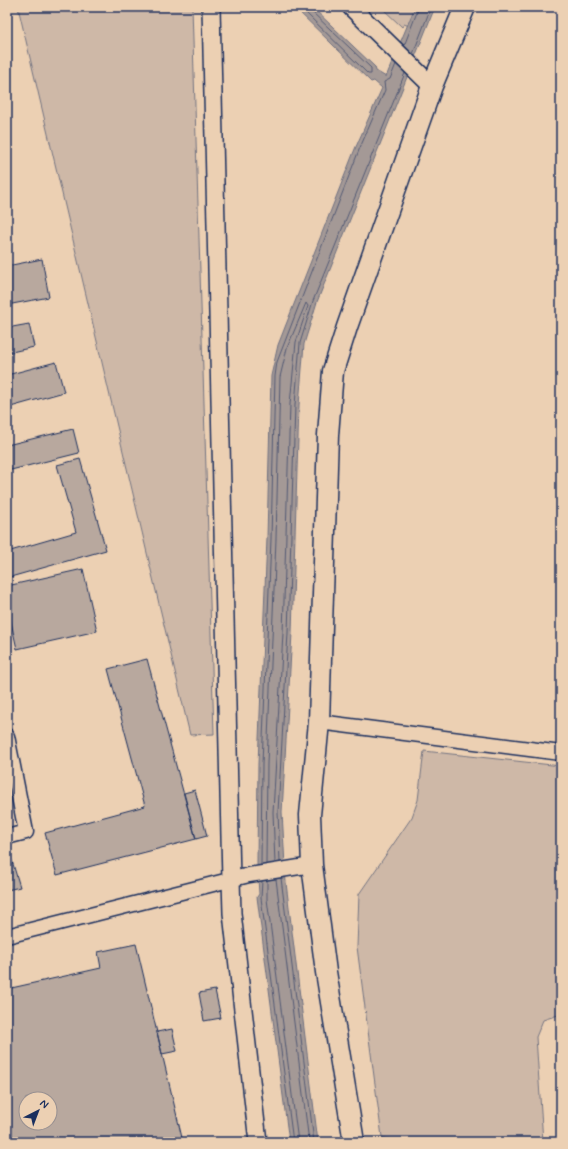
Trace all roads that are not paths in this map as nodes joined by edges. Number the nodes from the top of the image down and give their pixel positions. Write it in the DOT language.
graph roads {
  1 [pos="210,7"];
  2 [pos="351,7"];
  3 [pos="465,7"];
  4 [pos="432,86"];
  5 [pos="319,722"];
  6 [pos="7,736"];
  7 [pos="561,753"];
  8 [pos="7,837"];
  9 [pos="302,866"];
  10 [pos="231,880"];
  11 [pos="7,936"];
  12 [pos="258,1142"];
  13 [pos="354,1142"];
  1 -- 10 [label="street"];
  2 -- 4 [label="street"];
  3 -- 4 [label="main road"];
  4 -- 5 [label="main road"];
  5 -- 7 [label="street"];
  5 -- 9 [label="main road"];
  6 -- 8 [label="street"];
  9 -- 10 [label="street"];
  9 -- 13 [label="main road"];
  10 -- 11 [label="street"];
  10 -- 12 [label="street"];
}
